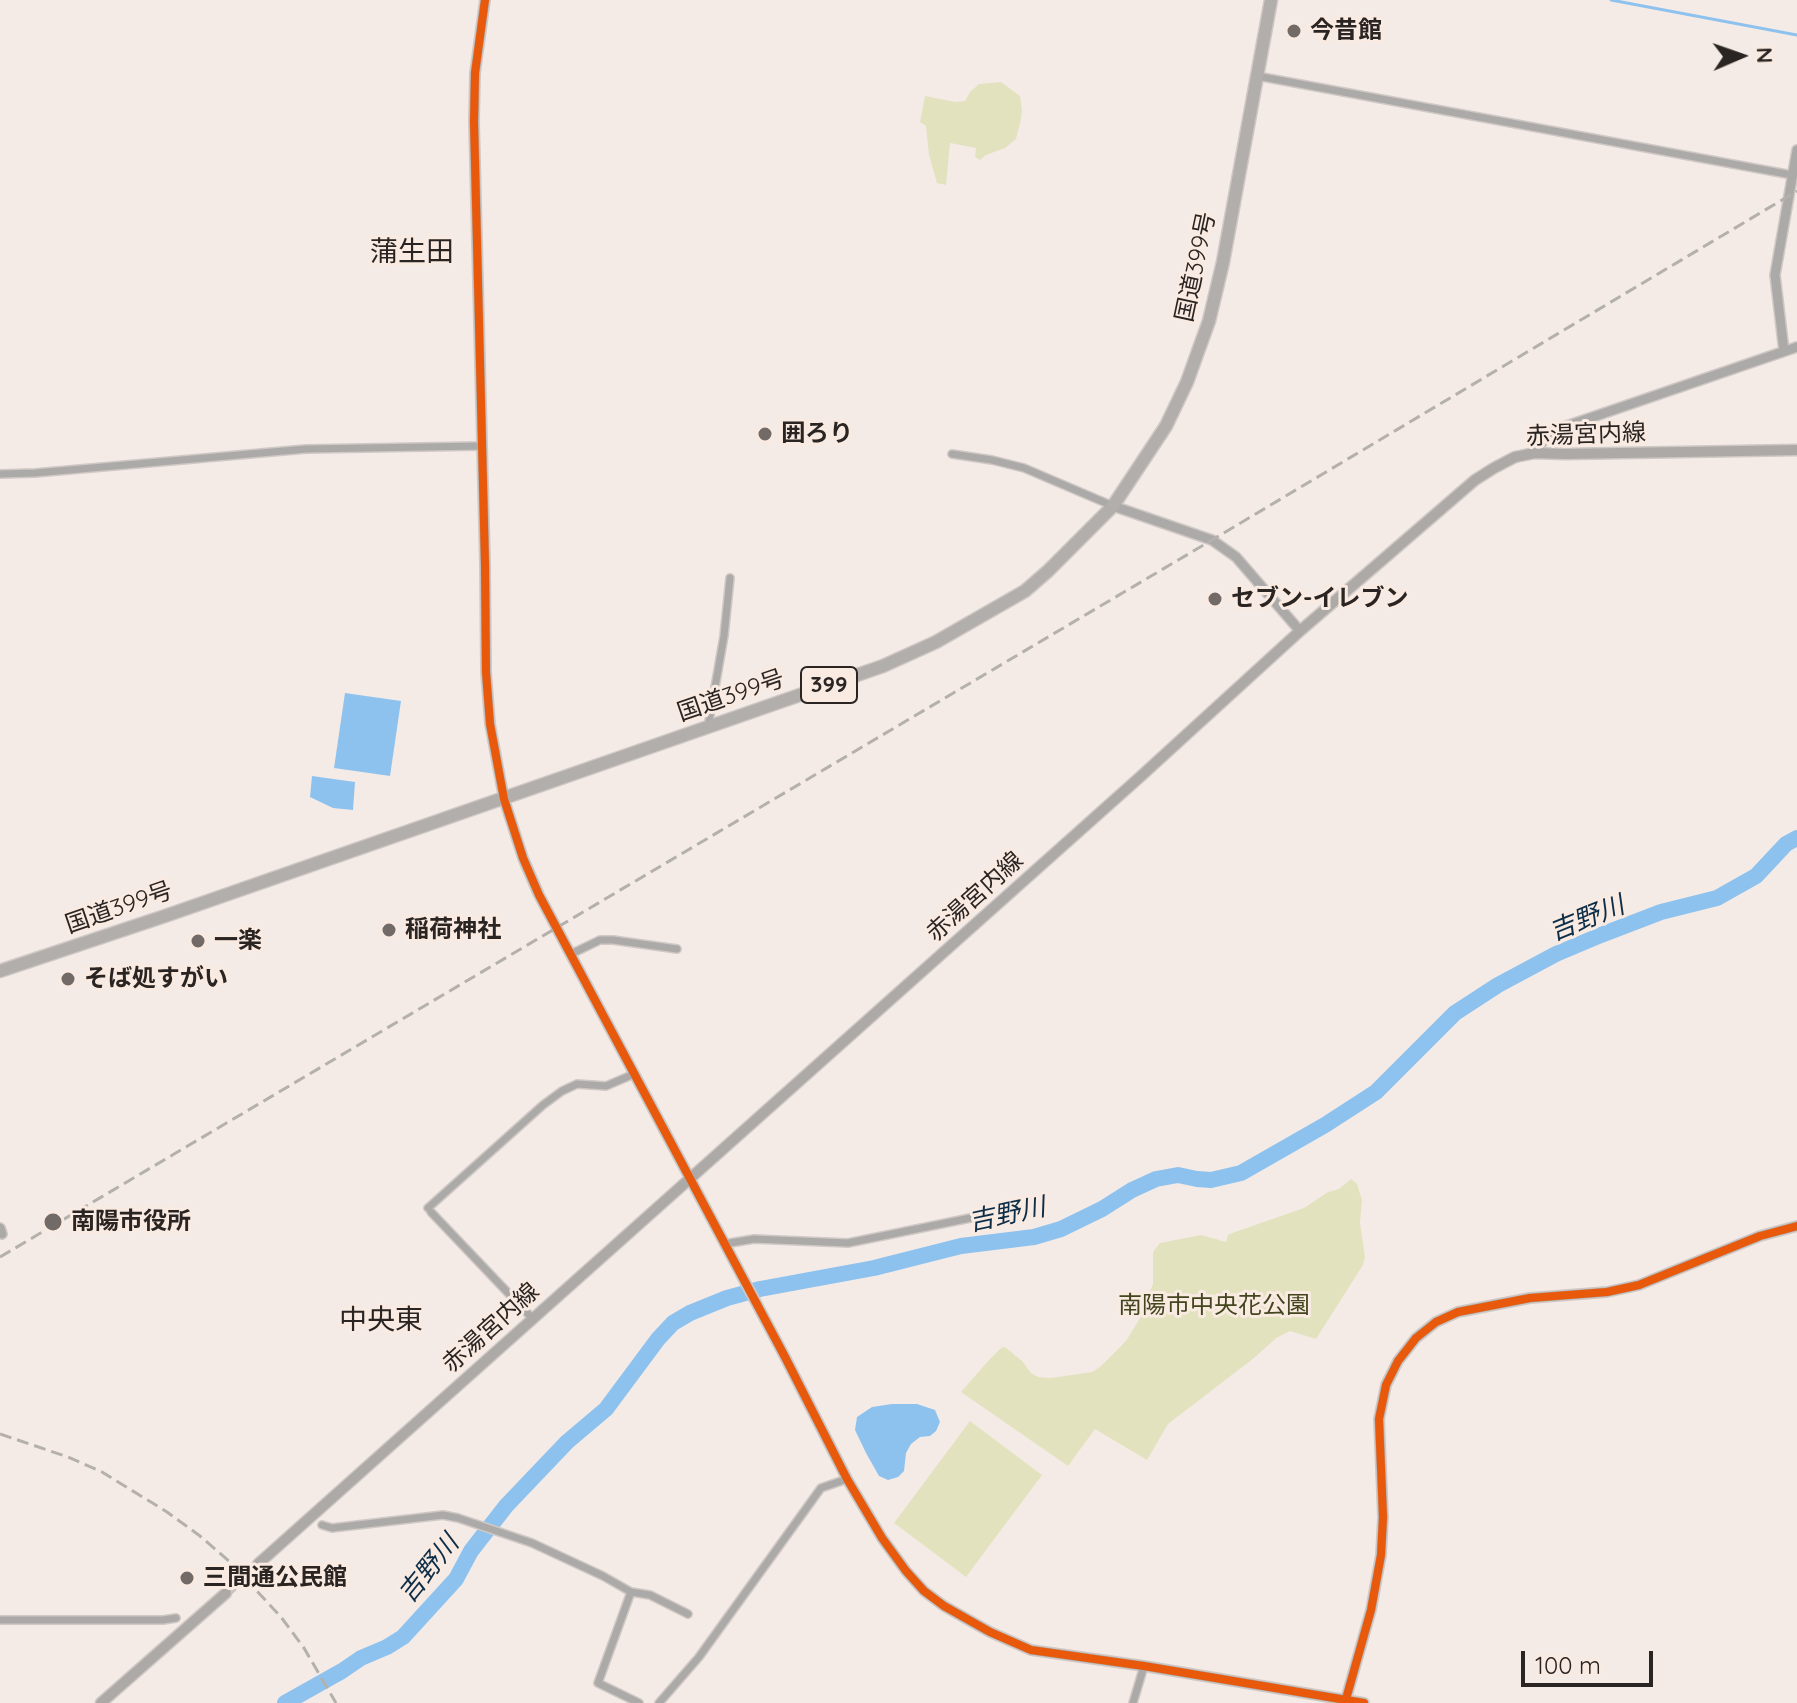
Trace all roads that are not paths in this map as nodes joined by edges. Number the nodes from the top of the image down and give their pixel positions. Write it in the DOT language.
graph roads {
  1 [pos="485,0"];
  2 [pos="1271,0"];
  3 [pos="1257,76"];
  4 [pos="1797,150"];
  5 [pos="1792,175"];
  6 [pos="1797,347"];
  7 [pos="1784,351"];
  8 [pos="481,446"];
  9 [pos="1797,450"];
  10 [pos="1535,453"];
  11 [pos="952,454"];
  12 [pos="0,474"];
  13 [pos="1113,506"];
  14 [pos="730,578"];
  15 [pos="1300,631"];
  16 [pos="708,728"];
  17 [pos="504,799"];
  18 [pos="677,949"];
  19 [pos="571,954"];
  20 [pos="0,971"];
  21 [pos="634,1074"];
  22 [pos="690,1179"];
  23 [pos="985,1215"];
  24 [pos="1797,1226"];
  25 [pos="724,1244"];
  26 [pos="532,1318"];
  27 [pos="847,1479"];
  28 [pos="322,1525"];
  29 [pos="258,1564"];
  30 [pos="631,1592"];
  31 [pos="226,1593"];
  32 [pos="688,1614"];
  33 [pos="176,1618"];
  34 [pos="0,1620"];
  35 [pos="1144,1666"];
  36 [pos="1346,1699"];
  37 [pos="101,1703"];
  38 [pos="639,1703"];
  39 [pos="659,1703"];
  40 [pos="1133,1703"];
  41 [pos="1364,1703"];
  1 -- 8 [label="street"];
  2 -- 3 [label="highway, 国道399号 / 399"];
  3 -- 5 [label="street"];
  3 -- 13 [label="highway, 国道399号 / 399"];
  4 -- 5 [label="street"];
  5 -- 7 [label="street"];
  6 -- 7 [label="street"];
  7 -- 10 [label="street"];
  8 -- 12 [label="street"];
  8 -- 17 [label="street"];
  9 -- 10 [label="main road, 赤湯宮内線"];
  10 -- 15 [label="main road, 赤湯宮内線"];
  11 -- 13 [label="street"];
  13 -- 15 [label="street"];
  13 -- 16 [label="highway, 国道399号 / 399"];
  14 -- 16 [label="street"];
  15 -- 22 [label="main road, 赤湯宮内線"];
  16 -- 17 [label="highway, 国道399号 / 399"];
  17 -- 19 [label="street"];
  17 -- 20 [label="highway, 国道399号 / 399"];
  18 -- 19 [label="street"];
  19 -- 21 [label="street"];
  21 -- 22 [label="street"];
  21 -- 26 [label="street"];
  22 -- 25 [label="street"];
  22 -- 26 [label="main road, 赤湯宮内線"];
  23 -- 25 [label="street"];
  24 -- 36 [label="street"];
  25 -- 27 [label="street"];
  26 -- 29 [label="main road, 赤湯宮内線"];
  27 -- 35 [label="street"];
  27 -- 39 [label="street"];
  28 -- 30 [label="street"];
  30 -- 32 [label="street"];
  30 -- 38 [label="street"];
  31 -- 37 [label="main road"];
  33 -- 34 [label="street"];
  35 -- 36 [label="street"];
  35 -- 40 [label="street"];
  36 -- 41 [label="street"];
}
